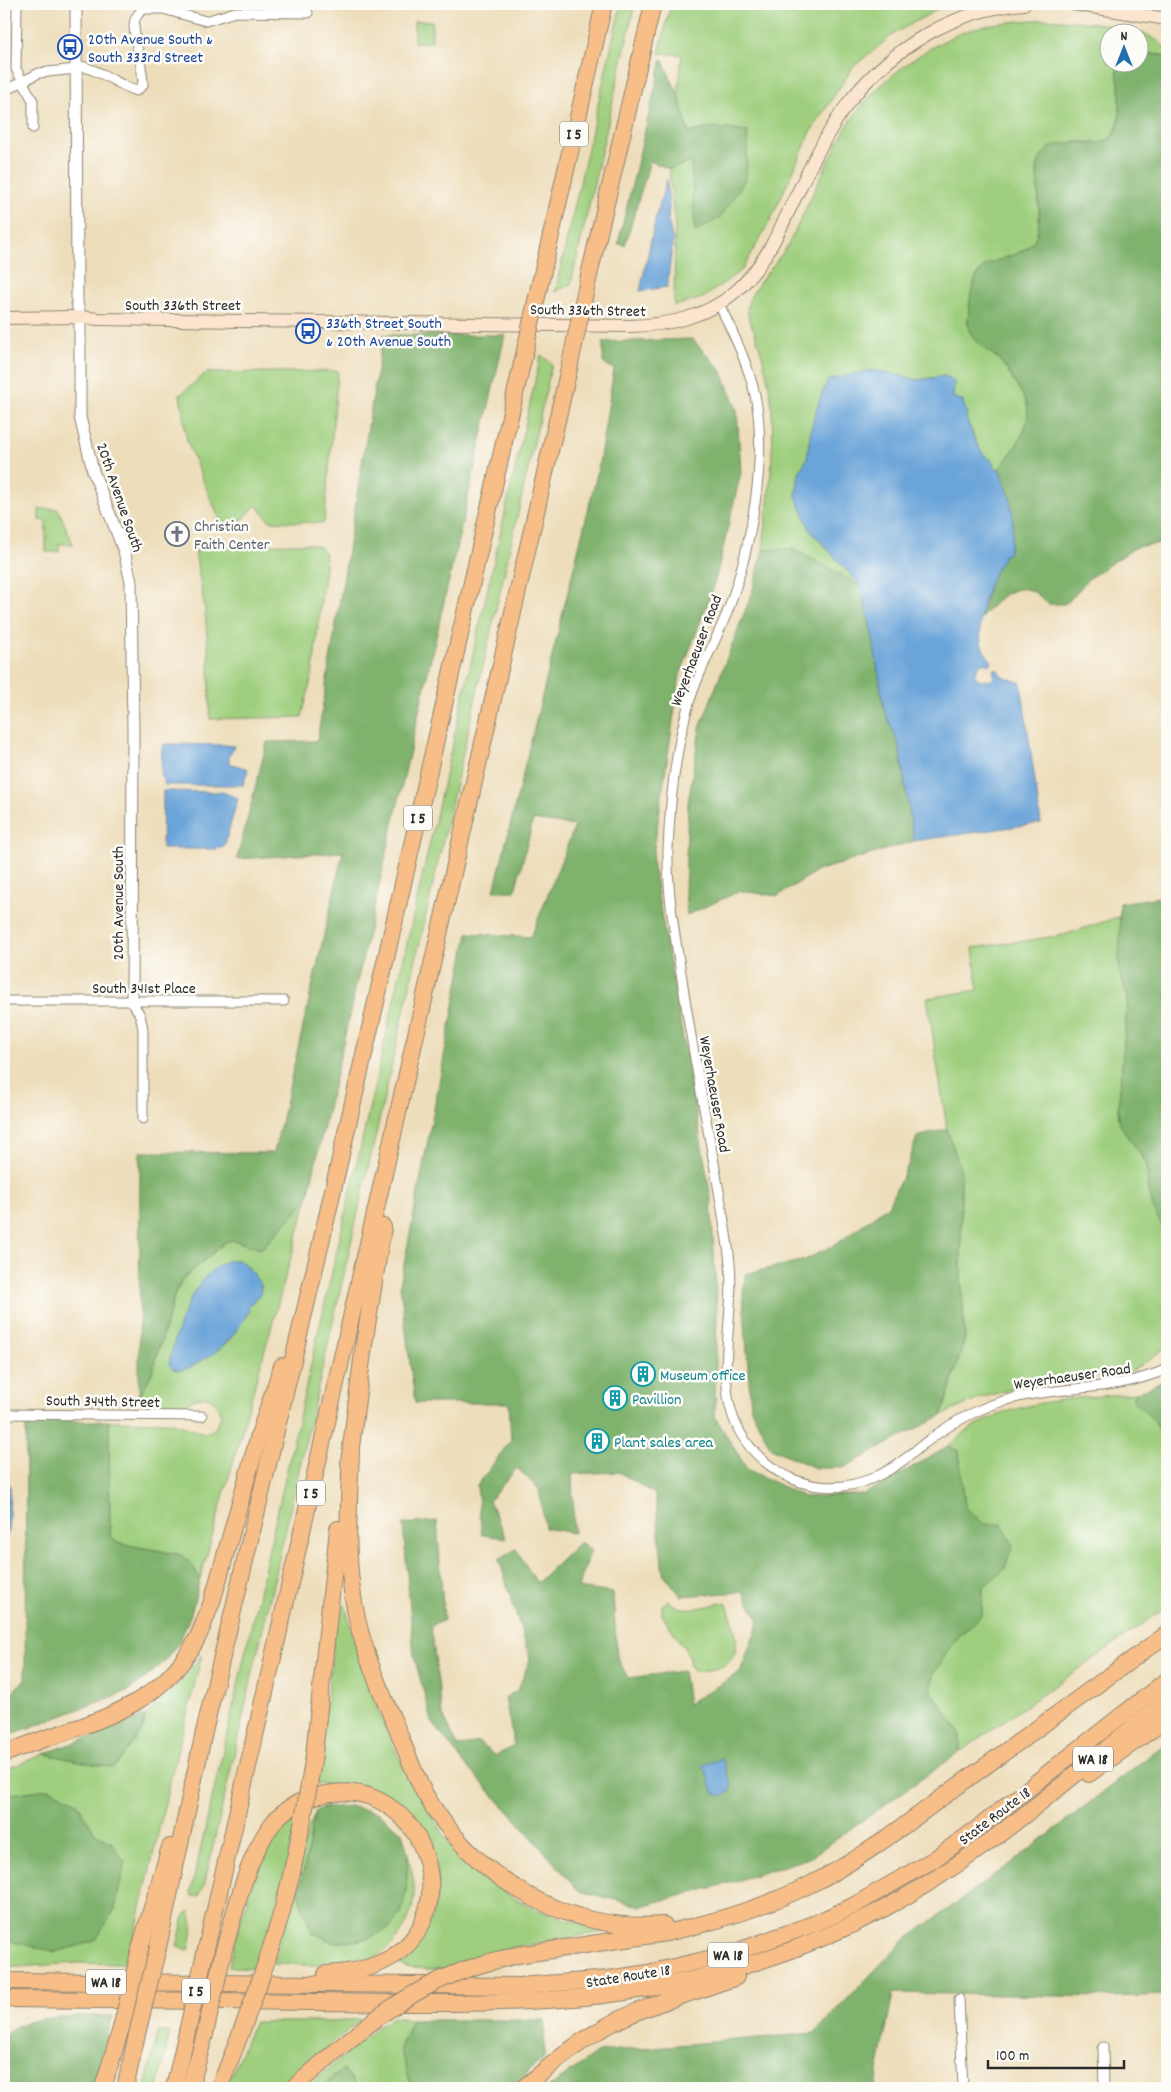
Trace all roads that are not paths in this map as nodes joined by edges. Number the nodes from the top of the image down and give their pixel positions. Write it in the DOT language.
graph roads {
  1 [pos="17,4"];
  2 [pos="76,4"];
  3 [pos="604,4"];
  4 [pos="652,4"];
  5 [pos="1024,4"];
  6 [pos="1073,4"];
  7 [pos="308,13"];
  8 [pos="1167,19"];
  9 [pos="76,67"];
  10 [pos="22,82"];
  11 [pos="4,92"];
  12 [pos="33,128"];
  13 [pos="719,304"];
  14 [pos="80,317"];
  15 [pos="4,318"];
  16 [pos="4,1001"];
  17 [pos="284,1001"];
  18 [pos="132,1002"];
  19 [pos="407,1080"];
  20 [pos="143,1119"];
  21 [pos="319,1251"];
  22 [pos="1167,1369"];
  23 [pos="4,1414"];
  24 [pos="202,1416"];
  25 [pos="351,1452"];
  26 [pos="1167,1634"];
  27 [pos="1167,1680"];
  28 [pos="1167,1700"];
  29 [pos="1167,1719"];
  30 [pos="204,1732"];
  31 [pos="4,1754"];
  32 [pos="1020,1818"];
  33 [pos="721,1920"];
  34 [pos="818,1940"];
  35 [pos="4,1981"];
  36 [pos="208,1982"];
  37 [pos="4,1999"];
  38 [pos="959,1999"];
  39 [pos="110,2000"];
  40 [pos="4,2009"];
  41 [pos="1103,2047"];
  42 [pos="103,2088"];
  43 [pos="125,2088"];
  44 [pos="174,2088"];
  45 [pos="190,2088"];
  46 [pos="219,2088"];
  47 [pos="293,2088"];
  48 [pos="524,2088"];
  49 [pos="963,2088"];
  50 [pos="1104,2088"];
  1 -- 10 [label="street"];
  2 -- 9 [label="street, 20th Avenue South"];
  3 -- 21 [label="highway, I 5, bridge"];
  4 -- 19 [label="highway, I 5, bridge"];
  5 -- 13 [label="main road, South 336th Street"];
  6 -- 8 [label="main road"];
  7 -- 9 [label="street"];
  9 -- 10 [label="street"];
  9 -- 14 [label="street, 20th Avenue South"];
  10 -- 11 [label="street"];
  10 -- 12 [label="street"];
  13 -- 14 [label="main road, South 336th Street"];
  13 -- 22 [label="street, Weyerhaeuser Road"];
  14 -- 15 [label="main road, South 336th Street"];
  14 -- 18 [label="street, 20th Avenue South"];
  16 -- 18 [label="street, South 341st Place"];
  17 -- 18 [label="street, South 341st Place"];
  18 -- 20 [label="street"];
  19 -- 25 [label="highway"];
  19 -- 44 [label="highway, I 5, bridge"];
  21 -- 30 [label="highway, I 5"];
  21 -- 31 [label="highway"];
  23 -- 24 [label="street, South 344th Street"];
  25 -- 33 [label="highway"];
  25 -- 46 [label="highway, bridge"];
  26 -- 33 [label="highway"];
  27 -- 36 [label="highway, State Route 18 / WA 18"];
  28 -- 32 [label="highway, State Route 18 / WA 18"];
  29 -- 32 [label="highway"];
  30 -- 42 [label="highway, bridge"];
  30 -- 43 [label="highway, I 5, bridge"];
  32 -- 34 [label="highway, State Route 18 / WA 18"];
  33 -- 47 [label="highway, bridge"];
  34 -- 39 [label="highway, State Route 18 / WA 18"];
  34 -- 48 [label="highway"];
  35 -- 36 [label="highway, State Route 18 / WA 18"];
  36 -- 45 [label="highway, bridge"];
  37 -- 39 [label="highway, State Route 18 / WA 18"];
  38 -- 49 [label="street"];
  39 -- 40 [label="highway"];
  41 -- 50 [label="street"];
}
